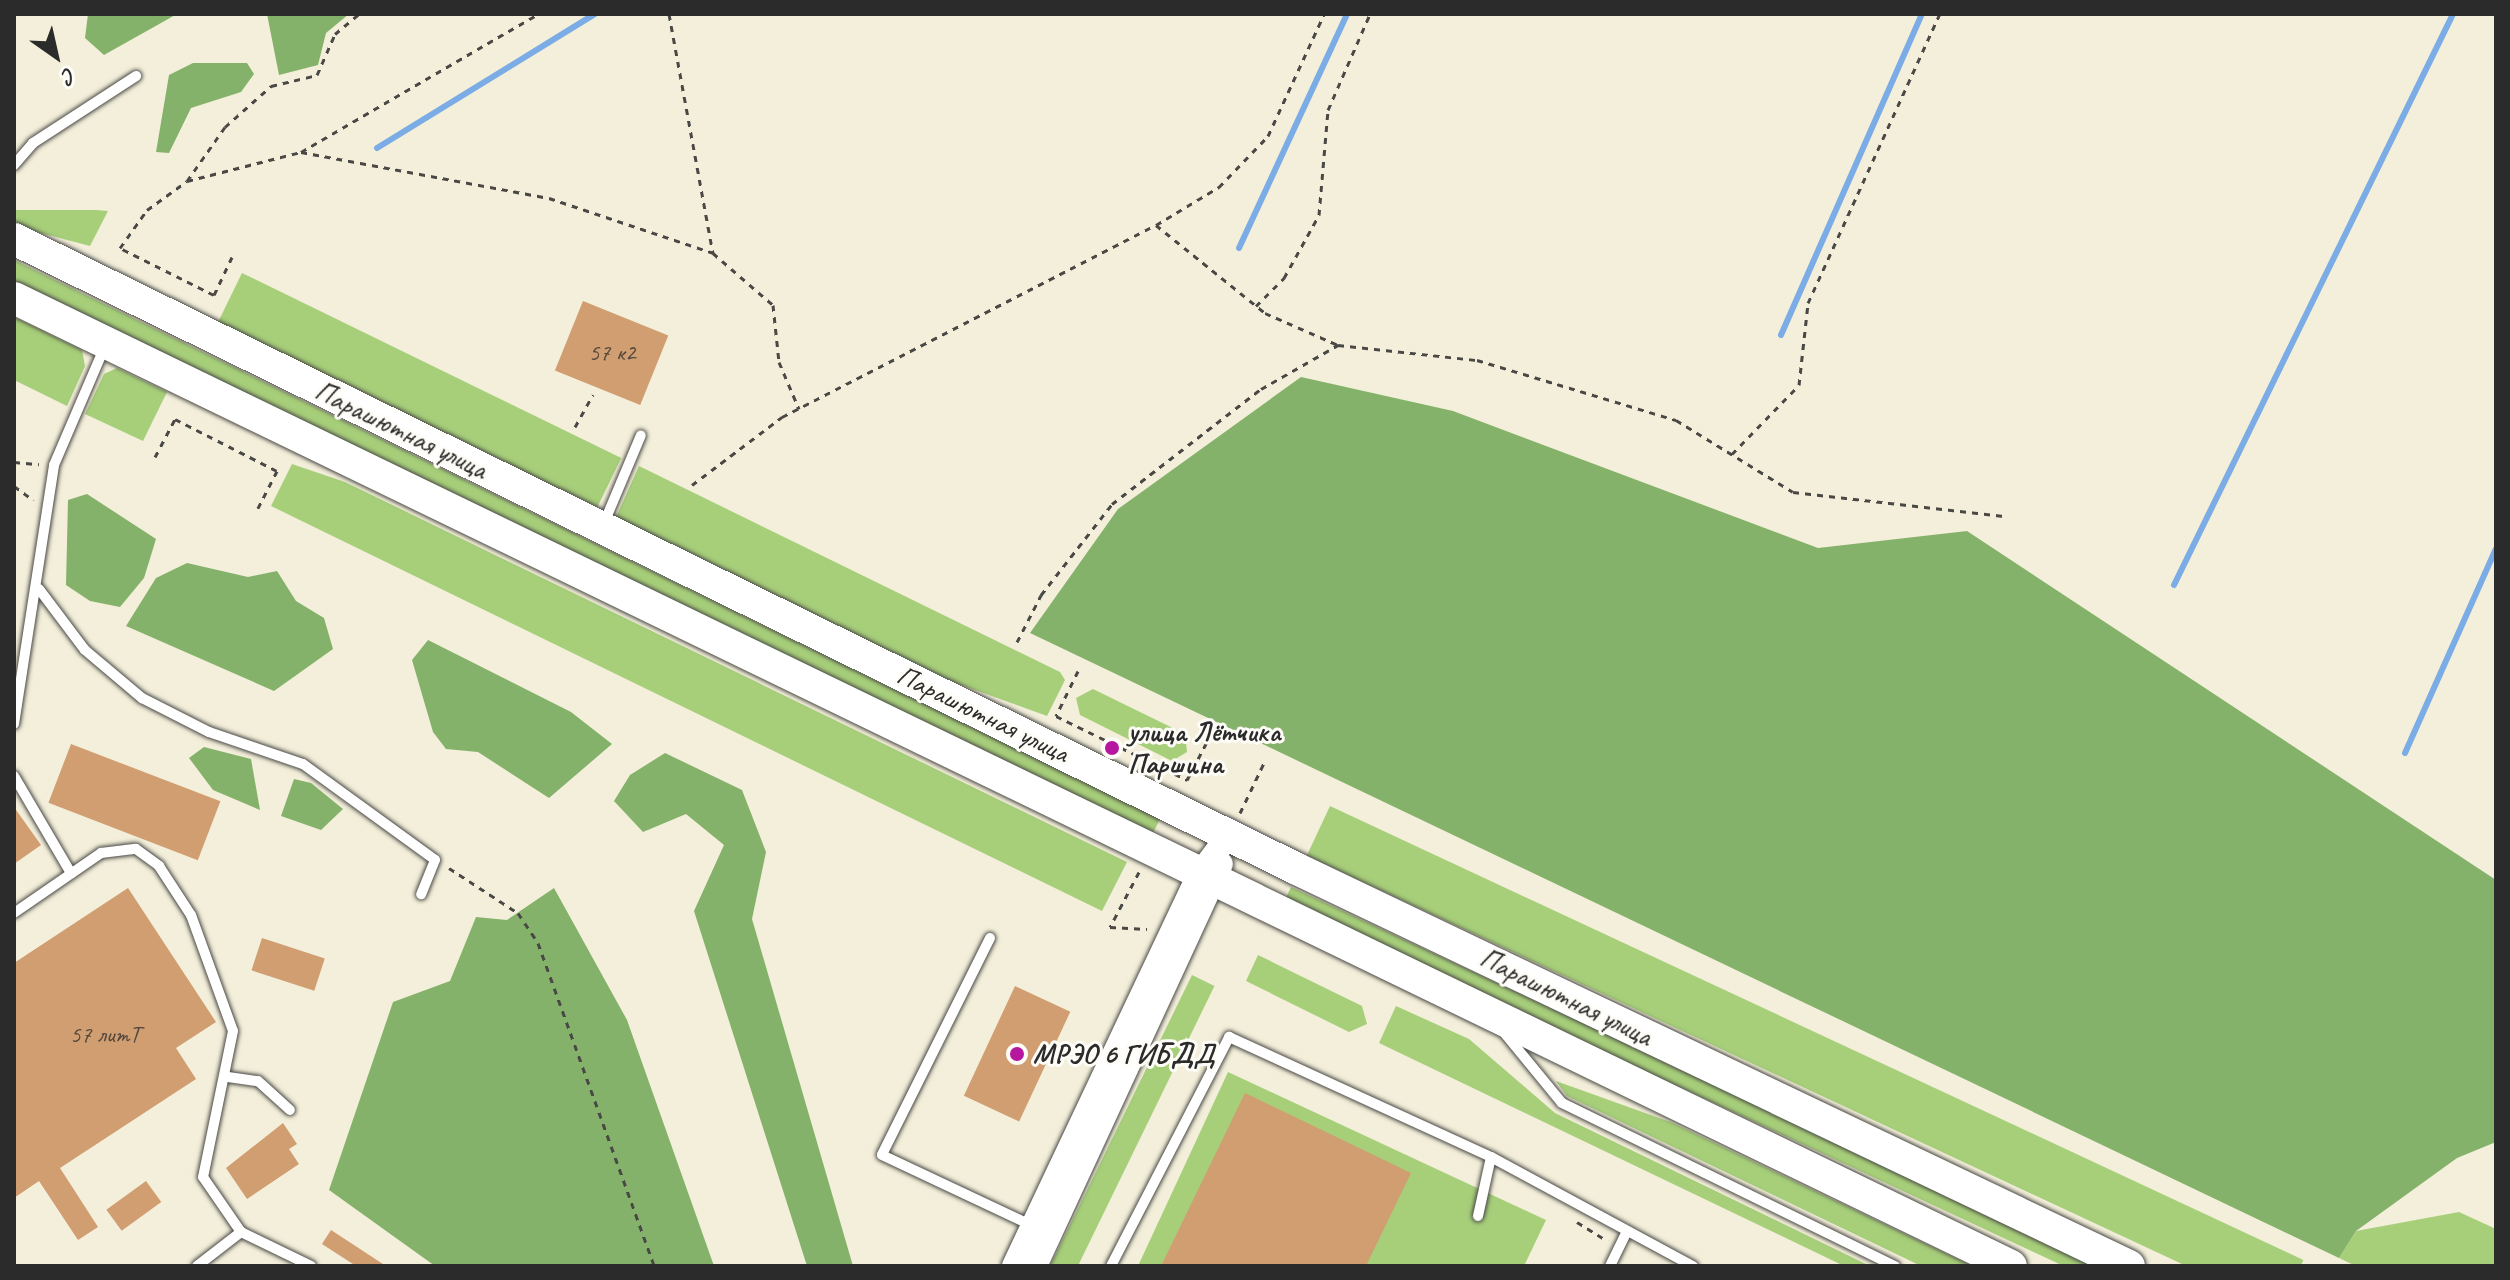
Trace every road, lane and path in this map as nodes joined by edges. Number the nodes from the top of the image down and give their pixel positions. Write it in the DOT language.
graph roads {
  1 [pos="359,14"];
  2 [pos="538,14"];
  3 [pos="669,14"];
  4 [pos="1324,14"];
  5 [pos="1370,14"];
  6 [pos="1940,14"];
  7 [pos="136,76"];
  8 [pos="301,152"];
  9 [pos="14,165"];
  10 [pos="187,181"];
  11 [pos="1156,225"];
  12 [pos="14,239"];
  13 [pos="713,253"];
  14 [pos="232,257"];
  15 [pos="14,298"];
  16 [pos="1256,306"];
  17 [pos="106,344"];
  18 [pos="1338,345"];
  19 [pos="593,395"];
  20 [pos="799,409"];
  21 [pos="575,427"];
  22 [pos="641,435"];
  23 [pos="1732,454"];
  24 [pos="155,457"];
  25 [pos="14,462"];
  26 [pos="54,465"];
  27 [pos="692,485"];
  28 [pos="14,486"];
  29 [pos="47,508"];
  30 [pos="258,508"];
  31 [pos="2004,516"];
  32 [pos="602,529"];
  33 [pos="39,589"];
  34 [pos="1017,642"];
  35 [pos="1078,671"];
  36 [pos="14,724"];
  37 [pos="1210,736"];
  38 [pos="1264,763"];
  39 [pos="14,776"];
  40 [pos="1229,835"];
  41 [pos="435,860"];
  42 [pos="1139,872"];
  43 [pos="71,873"];
  44 [pos="1207,880"];
  45 [pos="421,894"];
  46 [pos="14,913"];
  47 [pos="1159,929"];
  48 [pos="990,938"];
  49 [pos="1494,1019"];
  50 [pos="228,1077"];
  51 [pos="290,1110"];
  52 [pos="1491,1157"];
  53 [pos="1478,1216"];
  54 [pos="1033,1226"];
  55 [pos="241,1232"];
  56 [pos="1625,1235"];
  57 [pos="197,1266"];
  58 [pos="311,1266"];
  59 [pos="654,1266"];
  60 [pos="1014,1266"];
  61 [pos="1035,1266"];
  62 [pos="1111,1266"];
  63 [pos="1610,1266"];
  64 [pos="1693,1266"];
  65 [pos="1895,1266"];
  66 [pos="2011,1266"];
  67 [pos="2129,1266"];
  1 -- 10 [label="path"];
  2 -- 8 [label="path"];
  3 -- 13 [label="path"];
  4 -- 11 [label="path"];
  5 -- 16 [label="path"];
  6 -- 23 [label="path"];
  7 -- 9 [label="lane"];
  8 -- 10 [label="path"];
  8 -- 13 [label="path"];
  10 -- 14 [label="path"];
  11 -- 16 [label="path"];
  11 -- 20 [label="path"];
  12 -- 32 [label="main road, Парашютная улица"];
  13 -- 20 [label="path"];
  15 -- 17 [label="main road, Парашютная улица"];
  16 -- 18 [label="path"];
  17 -- 26 [label="lane"];
  17 -- 44 [label="main road, Парашютная улица"];
  18 -- 23 [label="path"];
  18 -- 34 [label="path"];
  19 -- 21 [label="path"];
  20 -- 27 [label="path"];
  22 -- 32 [label="lane"];
  23 -- 31 [label="path"];
  24 -- 30 [label="path"];
  25 -- 26 [label="path"];
  26 -- 29 [label="lane"];
  28 -- 29 [label="path"];
  29 -- 33 [label="lane"];
  32 -- 40 [label="main road, Парашютная улица"];
  33 -- 36 [label="lane"];
  33 -- 41 [label="lane"];
  35 -- 37 [label="path"];
  38 -- 40 [label="path"];
  39 -- 43 [label="lane"];
  40 -- 44 [label="street"];
  40 -- 67 [label="main road, Парашютная улица"];
  41 -- 45 [label="lane"];
  41 -- 59 [label="path"];
  42 -- 47 [label="path"];
  43 -- 46 [label="lane"];
  43 -- 50 [label="lane"];
  44 -- 49 [label="main road, Парашютная улица"];
  44 -- 54 [label="street"];
  44 -- 61 [label="street"];
  48 -- 54 [label="lane"];
  49 -- 65 [label="lane"];
  49 -- 66 [label="main road, Парашютная улица"];
  50 -- 51 [label="lane"];
  50 -- 55 [label="lane"];
  52 -- 53 [label="lane"];
  52 -- 56 [label="lane"];
  52 -- 62 [label="lane"];
  54 -- 60 [label="street"];
  55 -- 57 [label="lane"];
  55 -- 58 [label="lane"];
  56 -- 63 [label="lane"];
  56 -- 64 [label="lane"];
}
